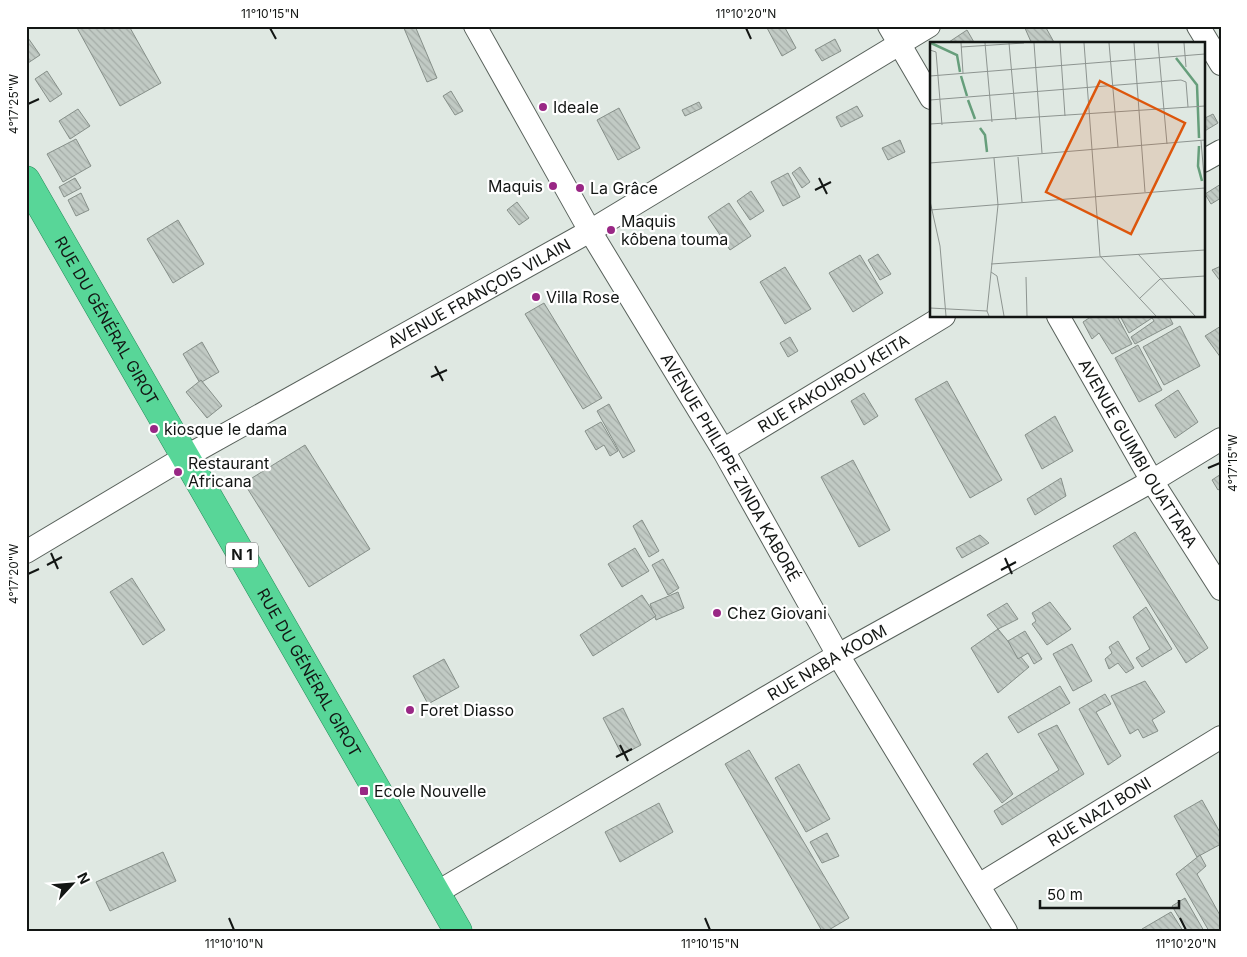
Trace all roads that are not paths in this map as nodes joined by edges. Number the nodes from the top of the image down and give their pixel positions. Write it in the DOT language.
graph roads {
  1 [pos="475,26"];
  2 [pos="929,26"];
  3 [pos="1198,26"];
  4 [pos="894,35"];
  5 [pos="1221,64"];
  6 [pos="930,96"];
  7 [pos="1221,151"];
  8 [pos="1204,160"];
  9 [pos="26,180"];
  10 [pos="590,231"];
  11 [pos="941,318"];
  12 [pos="1059,318"];
  13 [pos="1221,439"];
  14 [pos="723,450"];
  15 [pos="185,457"];
  16 [pos="1152,481"];
  17 [pos="26,552"];
  18 [pos="1221,589"];
  19 [pos="838,655"];
  20 [pos="1221,738"];
  21 [pos="979,885"];
  22 [pos="436,893"];
  23 [pos="458,931"];
  24 [pos="1006,931"];
  1 -- 10 [label="street, AVENUE PHILIPPE ZINDA KABORÉ"];
  2 -- 4 [label="street, AVENUE FRANÇOIS VILAIN"];
  3 -- 5 [label="street"];
  4 -- 6 [label="street"];
  4 -- 10 [label="street, AVENUE FRANÇOIS VILAIN"];
  7 -- 8 [label="street"];
  9 -- 15 [label="highway, RUE DU GÉNÉRAL GIROT / N 1"];
  10 -- 14 [label="street, AVENUE PHILIPPE ZINDA KABORÉ"];
  10 -- 15 [label="street, AVENUE FRANÇOIS VILAIN"];
  11 -- 14 [label="street, RUE FAKOUROU KEITA"];
  12 -- 16 [label="street, AVENUE GUIMBI OUATTARA"];
  13 -- 16 [label="street, RUE NABA KOOM"];
  14 -- 19 [label="street, AVENUE PHILIPPE ZINDA KABORÉ"];
  15 -- 17 [label="street, AVENUE FRANÇOIS VILAIN"];
  15 -- 22 [label="highway, RUE DU GÉNÉRAL GIROT / N 1"];
  16 -- 18 [label="street, AVENUE GUIMBI OUATTARA"];
  16 -- 19 [label="street, RUE NABA KOOM"];
  19 -- 21 [label="street, AVENUE PHILIPPE ZINDA KABORÉ"];
  19 -- 22 [label="street, RUE NABA KOOM"];
  20 -- 21 [label="street, RUE NAZI BONI"];
  21 -- 24 [label="street, AVENUE PHILIPPE ZINDA KABORÉ"];
  22 -- 23 [label="highway, RUE DU GÉNÉRAL GIROT / N 1"];
}
